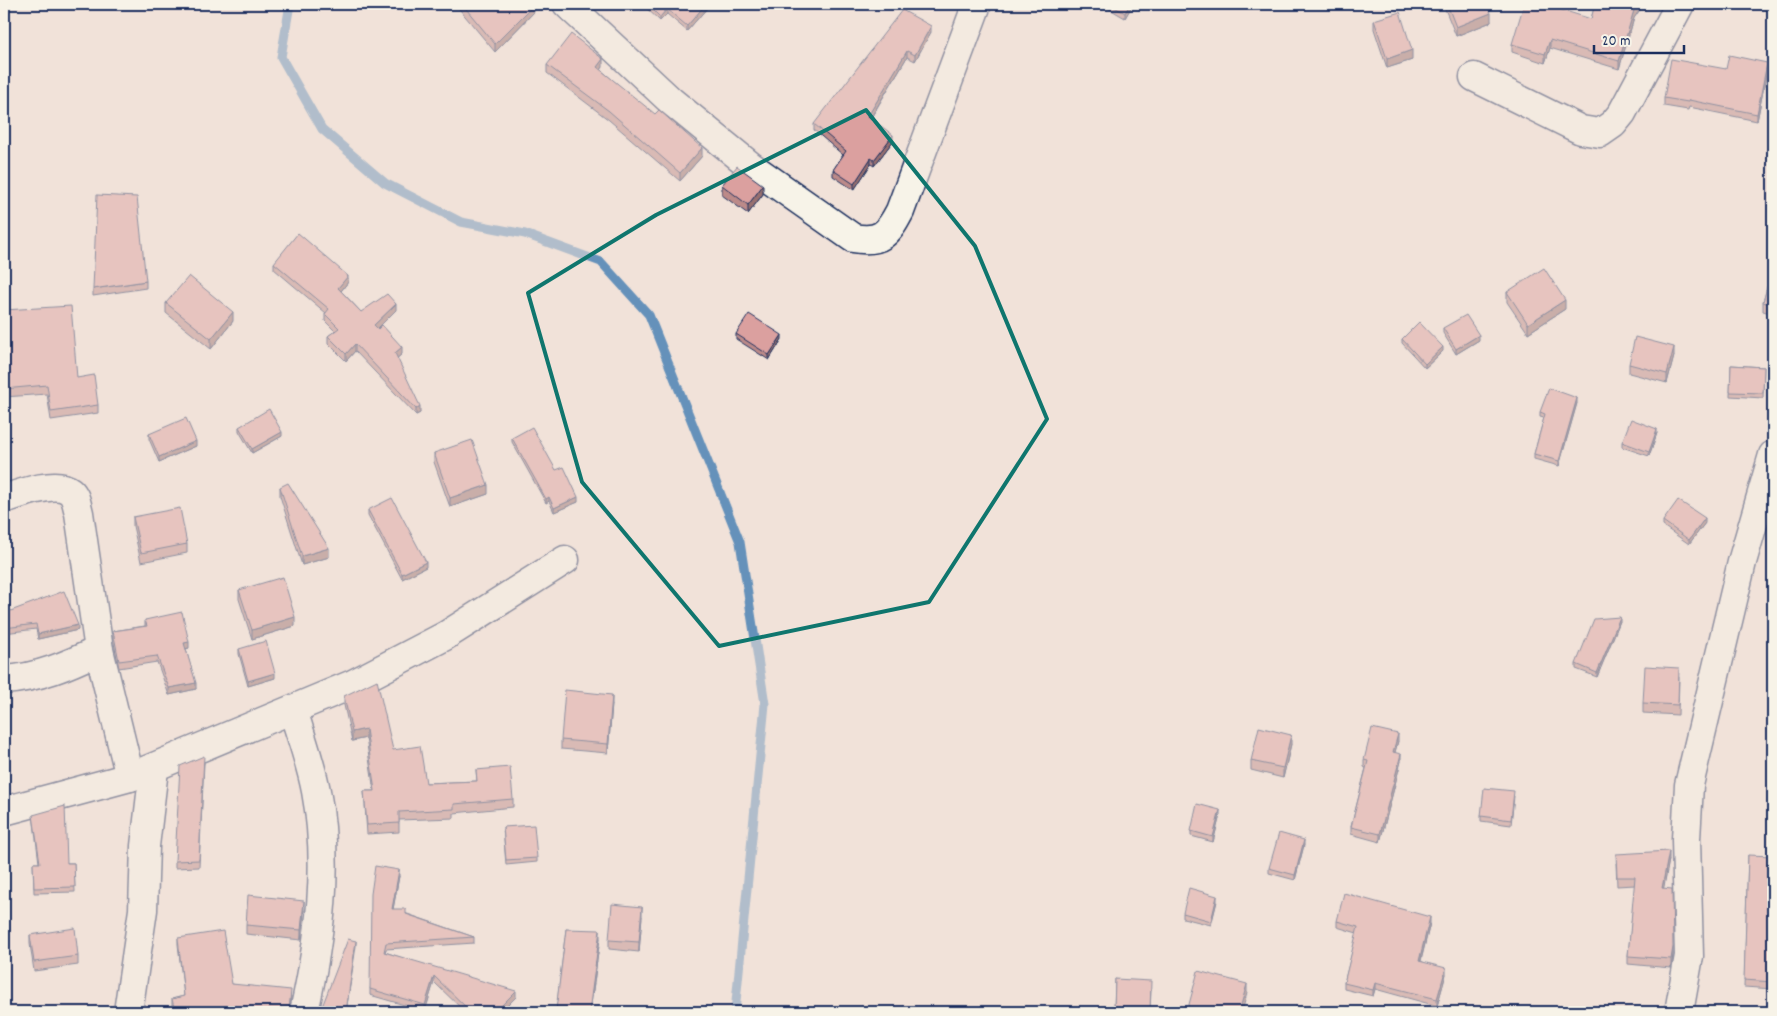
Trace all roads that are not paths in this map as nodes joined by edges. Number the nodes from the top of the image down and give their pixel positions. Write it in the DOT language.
graph roads {
  1 [pos="567,4"];
  2 [pos="977,4"];
  3 [pos="1680,4"];
  4 [pos="1474,78"];
  5 [pos="1773,454"];
  6 [pos="4,499"];
  7 [pos="565,560"];
  8 [pos="99,650"];
  9 [pos="4,680"];
  10 [pos="293,710"];
  11 [pos="142,773"];
  12 [pos="4,811"];
  13 [pos="128,1012"];
  14 [pos="304,1012"];
  15 [pos="1680,1012"];
  1 -- 2 [label="street"];
  3 -- 4 [label="street"];
  5 -- 15 [label="street"];
  6 -- 8 [label="street"];
  7 -- 10 [label="street"];
  8 -- 9 [label="street"];
  8 -- 11 [label="street"];
  10 -- 11 [label="street"];
  10 -- 14 [label="street"];
  11 -- 12 [label="street"];
  11 -- 13 [label="street"];
}
